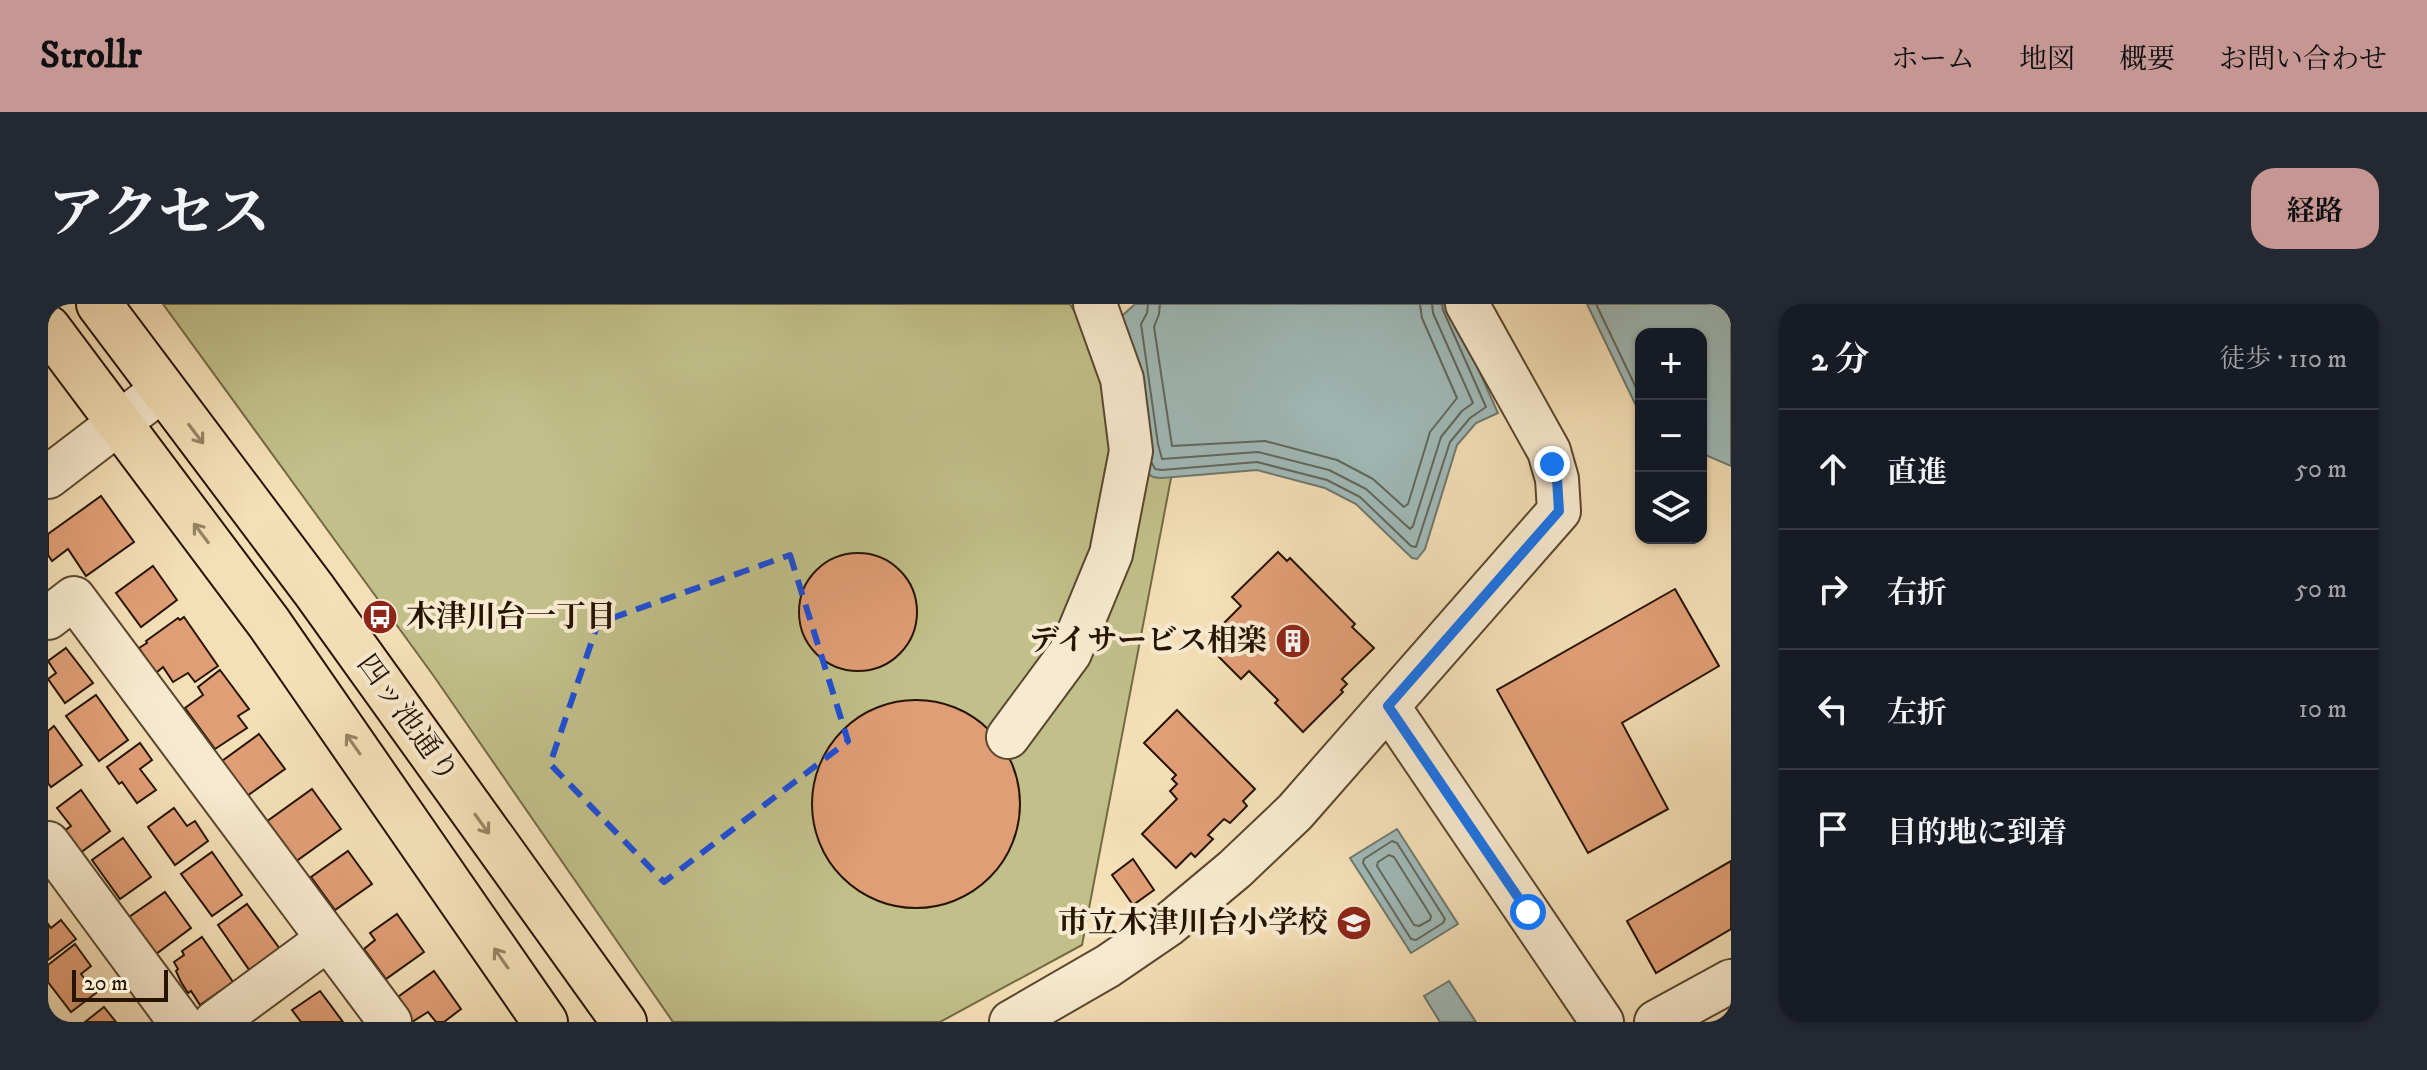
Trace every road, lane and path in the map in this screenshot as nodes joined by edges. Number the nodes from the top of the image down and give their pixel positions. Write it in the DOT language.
graph roads {
  1 [pos="99,304"];
  2 [pos="1095,304"];
  3 [pos="1467,304"];
  4 [pos="48,328"];
  5 [pos="162,390"];
  6 [pos="119,423"];
  7 [pos="48,477"];
  8 [pos="48,618"];
  9 [pos="1388,706"];
  10 [pos="1008,737"];
  11 [pos="48,843"];
  12 [pos="328,939"];
  13 [pos="1731,981"];
  14 [pos="180,1022"];
  15 [pos="215,1022"];
  16 [pos="390,1022"];
  17 [pos="545,1022"];
  18 [pos="624,1022"];
  19 [pos="1011,1022"];
  20 [pos="1602,1022"];
  21 [pos="1656,1022"];
  1 -- 5 [label="main road, 四ッ池通り"];
  2 -- 10 [label="street"];
  3 -- 9 [label="street"];
  4 -- 6 [label="main road, 四ッ池通り"];
  5 -- 6 [label="street"];
  5 -- 18 [label="main road, 四ッ池通り, one-way"];
  6 -- 7 [label="street"];
  17 -- 6 [label="main road, 四ッ池通り, one-way"];
  8 -- 12 [label="street"];
  9 -- 19 [label="street"];
  9 -- 20 [label="street"];
  11 -- 14 [label="street"];
  12 -- 15 [label="street"];
  12 -- 16 [label="street"];
  13 -- 21 [label="street"];
}
